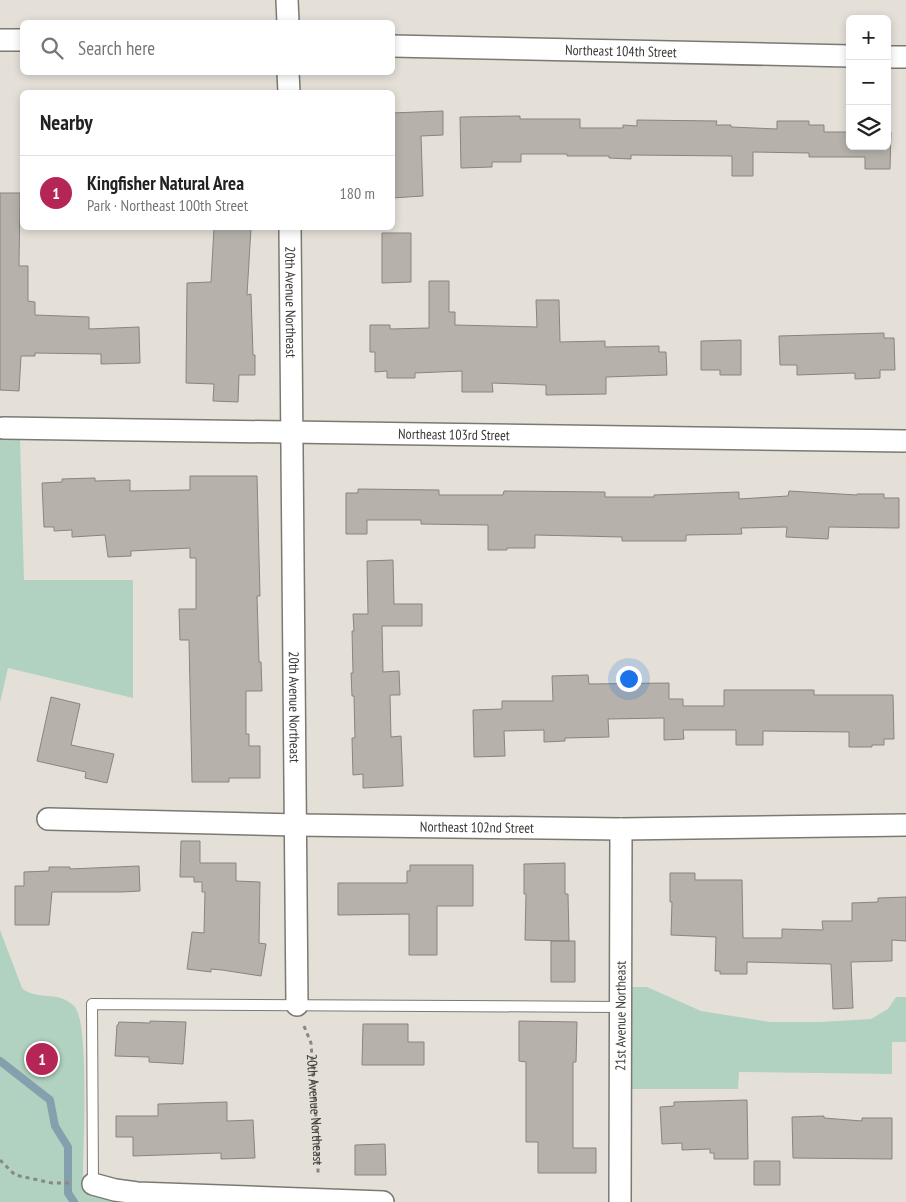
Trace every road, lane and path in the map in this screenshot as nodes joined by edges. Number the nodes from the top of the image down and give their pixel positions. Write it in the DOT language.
graph roads {
  1 [pos="288,0"];
  2 [pos="288,20"];
  3 [pos="0,40"];
  4 [pos="20,40"];
  5 [pos="395,46"];
  6 [pos="846,56"];
  7 [pos="891,57"];
  8 [pos="906,57"];
  9 [pos="288,75"];
  10 [pos="289,90"];
  11 [pos="290,230"];
  12 [pos="3,428"];
  13 [pos="293,434"];
  14 [pos="906,440"];
  15 [pos="48,819"];
  16 [pos="297,825"];
  17 [pos="906,825"];
  18 [pos="621,829"];
  19 [pos="297,1005"];
  20 [pos="620,1007"];
  21 [pos="0,1160"];
  22 [pos="83,1184"];
  23 [pos="318,1184"];
  24 [pos="383,1202"];
  25 [pos="620,1202"];
  1 -- 2 [label="street"];
  3 -- 4 [label="street"];
  5 -- 6 [label="street, Northeast 104th Street"];
  7 -- 8 [label="street"];
  9 -- 10 [label="street"];
  11 -- 13 [label="street, 20th Avenue Northeast"];
  12 -- 13 [label="street, Northeast 103rd Street"];
  13 -- 14 [label="street, Northeast 103rd Street"];
  13 -- 16 [label="street, 20th Avenue Northeast"];
  15 -- 16 [label="street, Northeast 102nd Street"];
  16 -- 18 [label="street, Northeast 102nd Street"];
  16 -- 19 [label="street, 20th Avenue Northeast"];
  17 -- 18 [label="street, Northeast 102nd Street"];
  18 -- 20 [label="street, 21st Avenue Northeast"];
  19 -- 20 [label="lane"];
  19 -- 22 [label="lane"];
  19 -- 23 [label="path, 20th Avenue Northeast"];
  20 -- 25 [label="street, 21st Avenue Northeast"];
  21 -- 22 [label="path"];
  22 -- 24 [label="street"];
}
